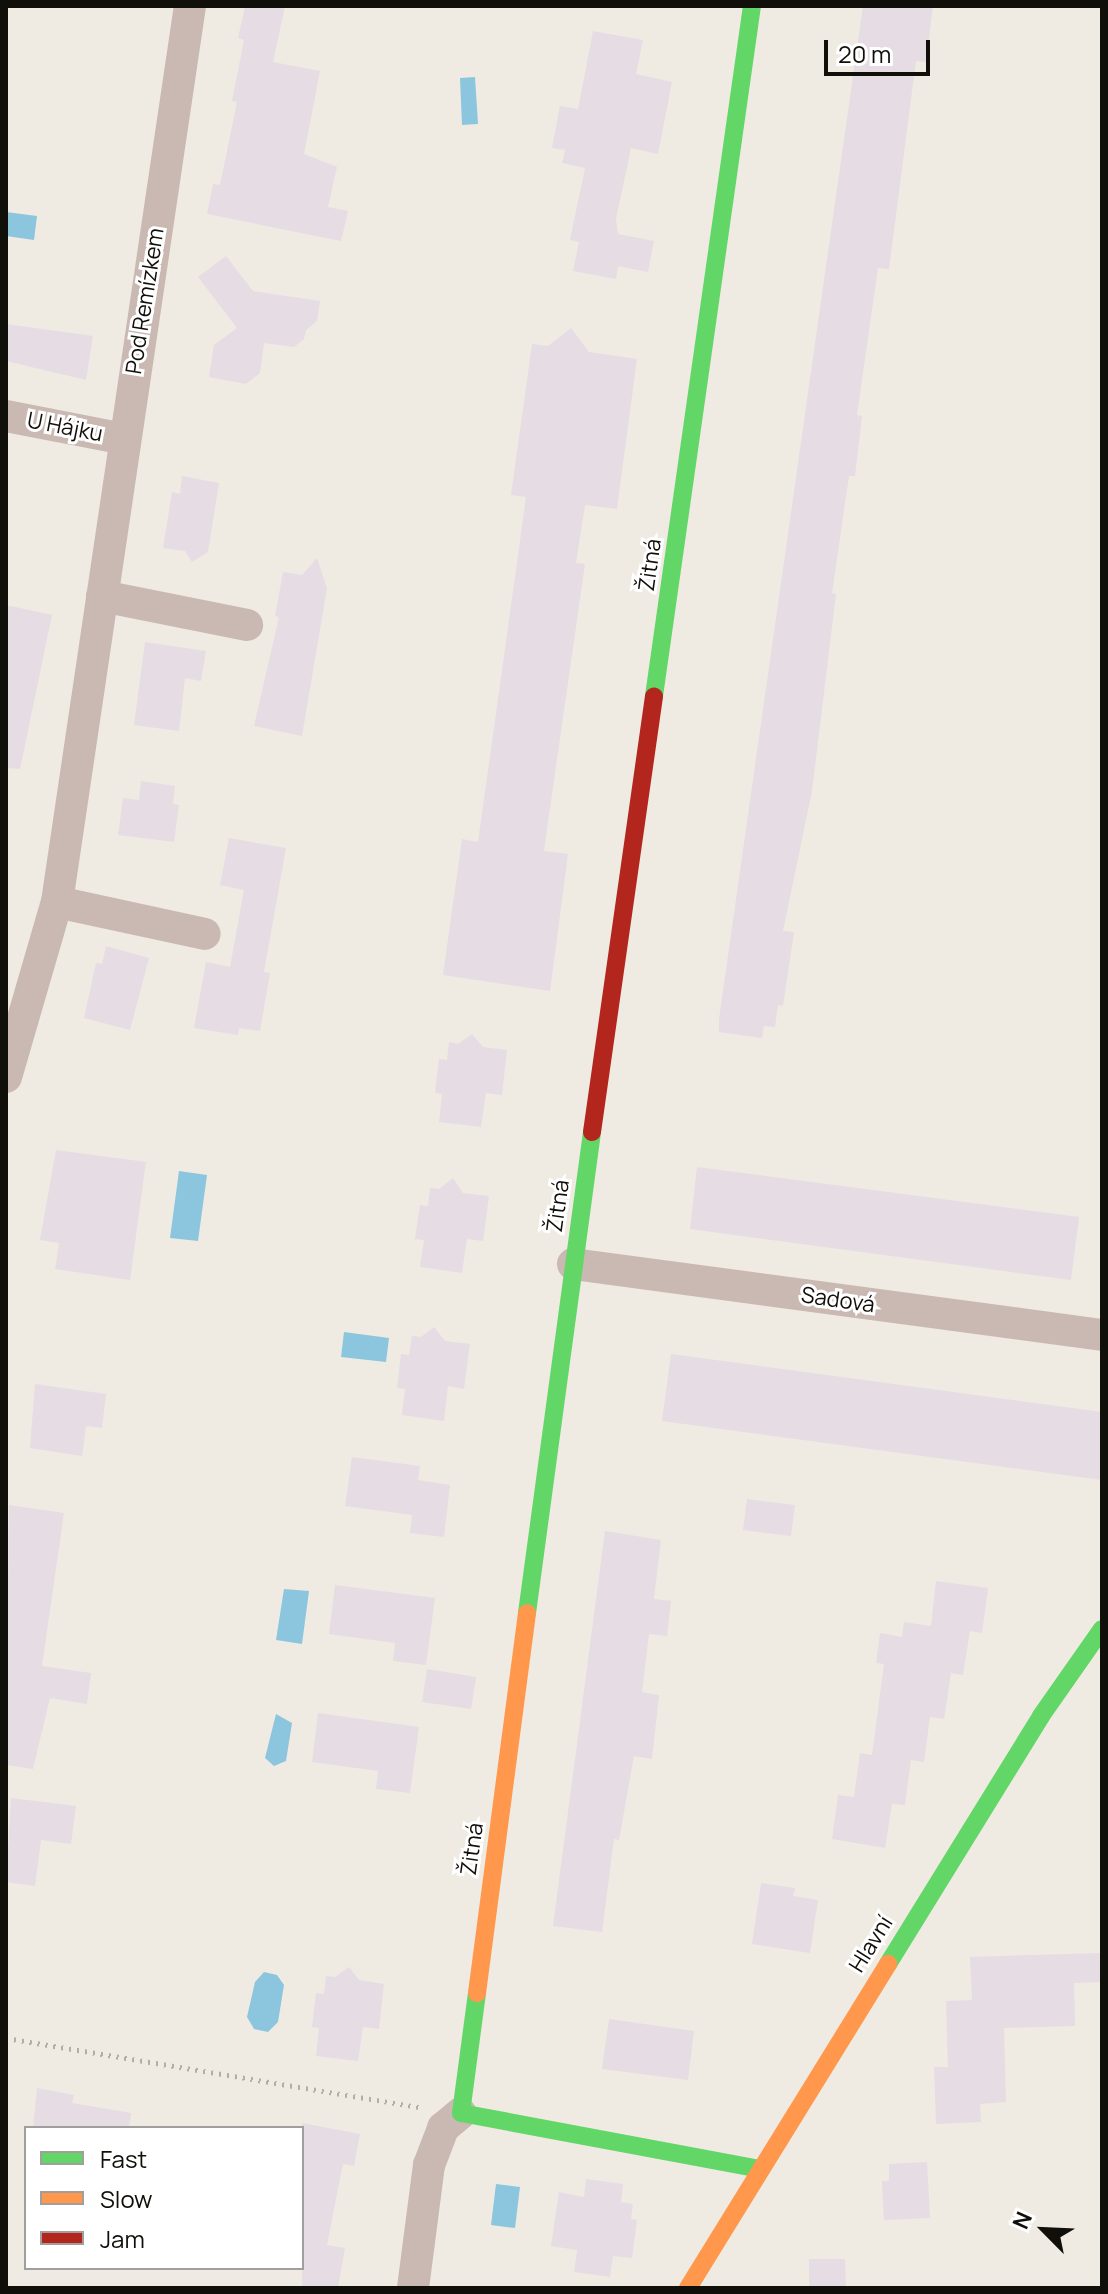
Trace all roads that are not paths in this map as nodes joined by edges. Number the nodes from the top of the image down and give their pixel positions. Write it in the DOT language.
graph roads {
  1 [pos="190,6"];
  2 [pos="752,6"];
  3 [pos="6,416"];
  4 [pos="124,439"];
  5 [pos="102,596"];
  6 [pos="247,625"];
  7 [pos="57,902"];
  8 [pos="205,934"];
  9 [pos="6,1077"];
  10 [pos="573,1264"];
  11 [pos="1102,1335"];
  12 [pos="1102,1629"];
  13 [pos="461,2113"];
  14 [pos="759,2169"];
  15 [pos="413,2288"];
  16 [pos="688,2288"];
  1 -- 4 [label="street, Pod Remízkem"];
  2 -- 10 [label="street, Žitná"];
  3 -- 4 [label="street, U Hájku"];
  4 -- 5 [label="street, Pod Remízkem"];
  5 -- 6 [label="street"];
  5 -- 7 [label="street, Pod Remízkem"];
  7 -- 8 [label="street"];
  7 -- 9 [label="street, Pod Remízkem"];
  10 -- 11 [label="street, Sadová"];
  10 -- 13 [label="street, Žitná"];
  12 -- 14 [label="street, Hlavní"];
  13 -- 14 [label="street"];
  13 -- 15 [label="street"];
  14 -- 16 [label="street, Hlavní"];
}
